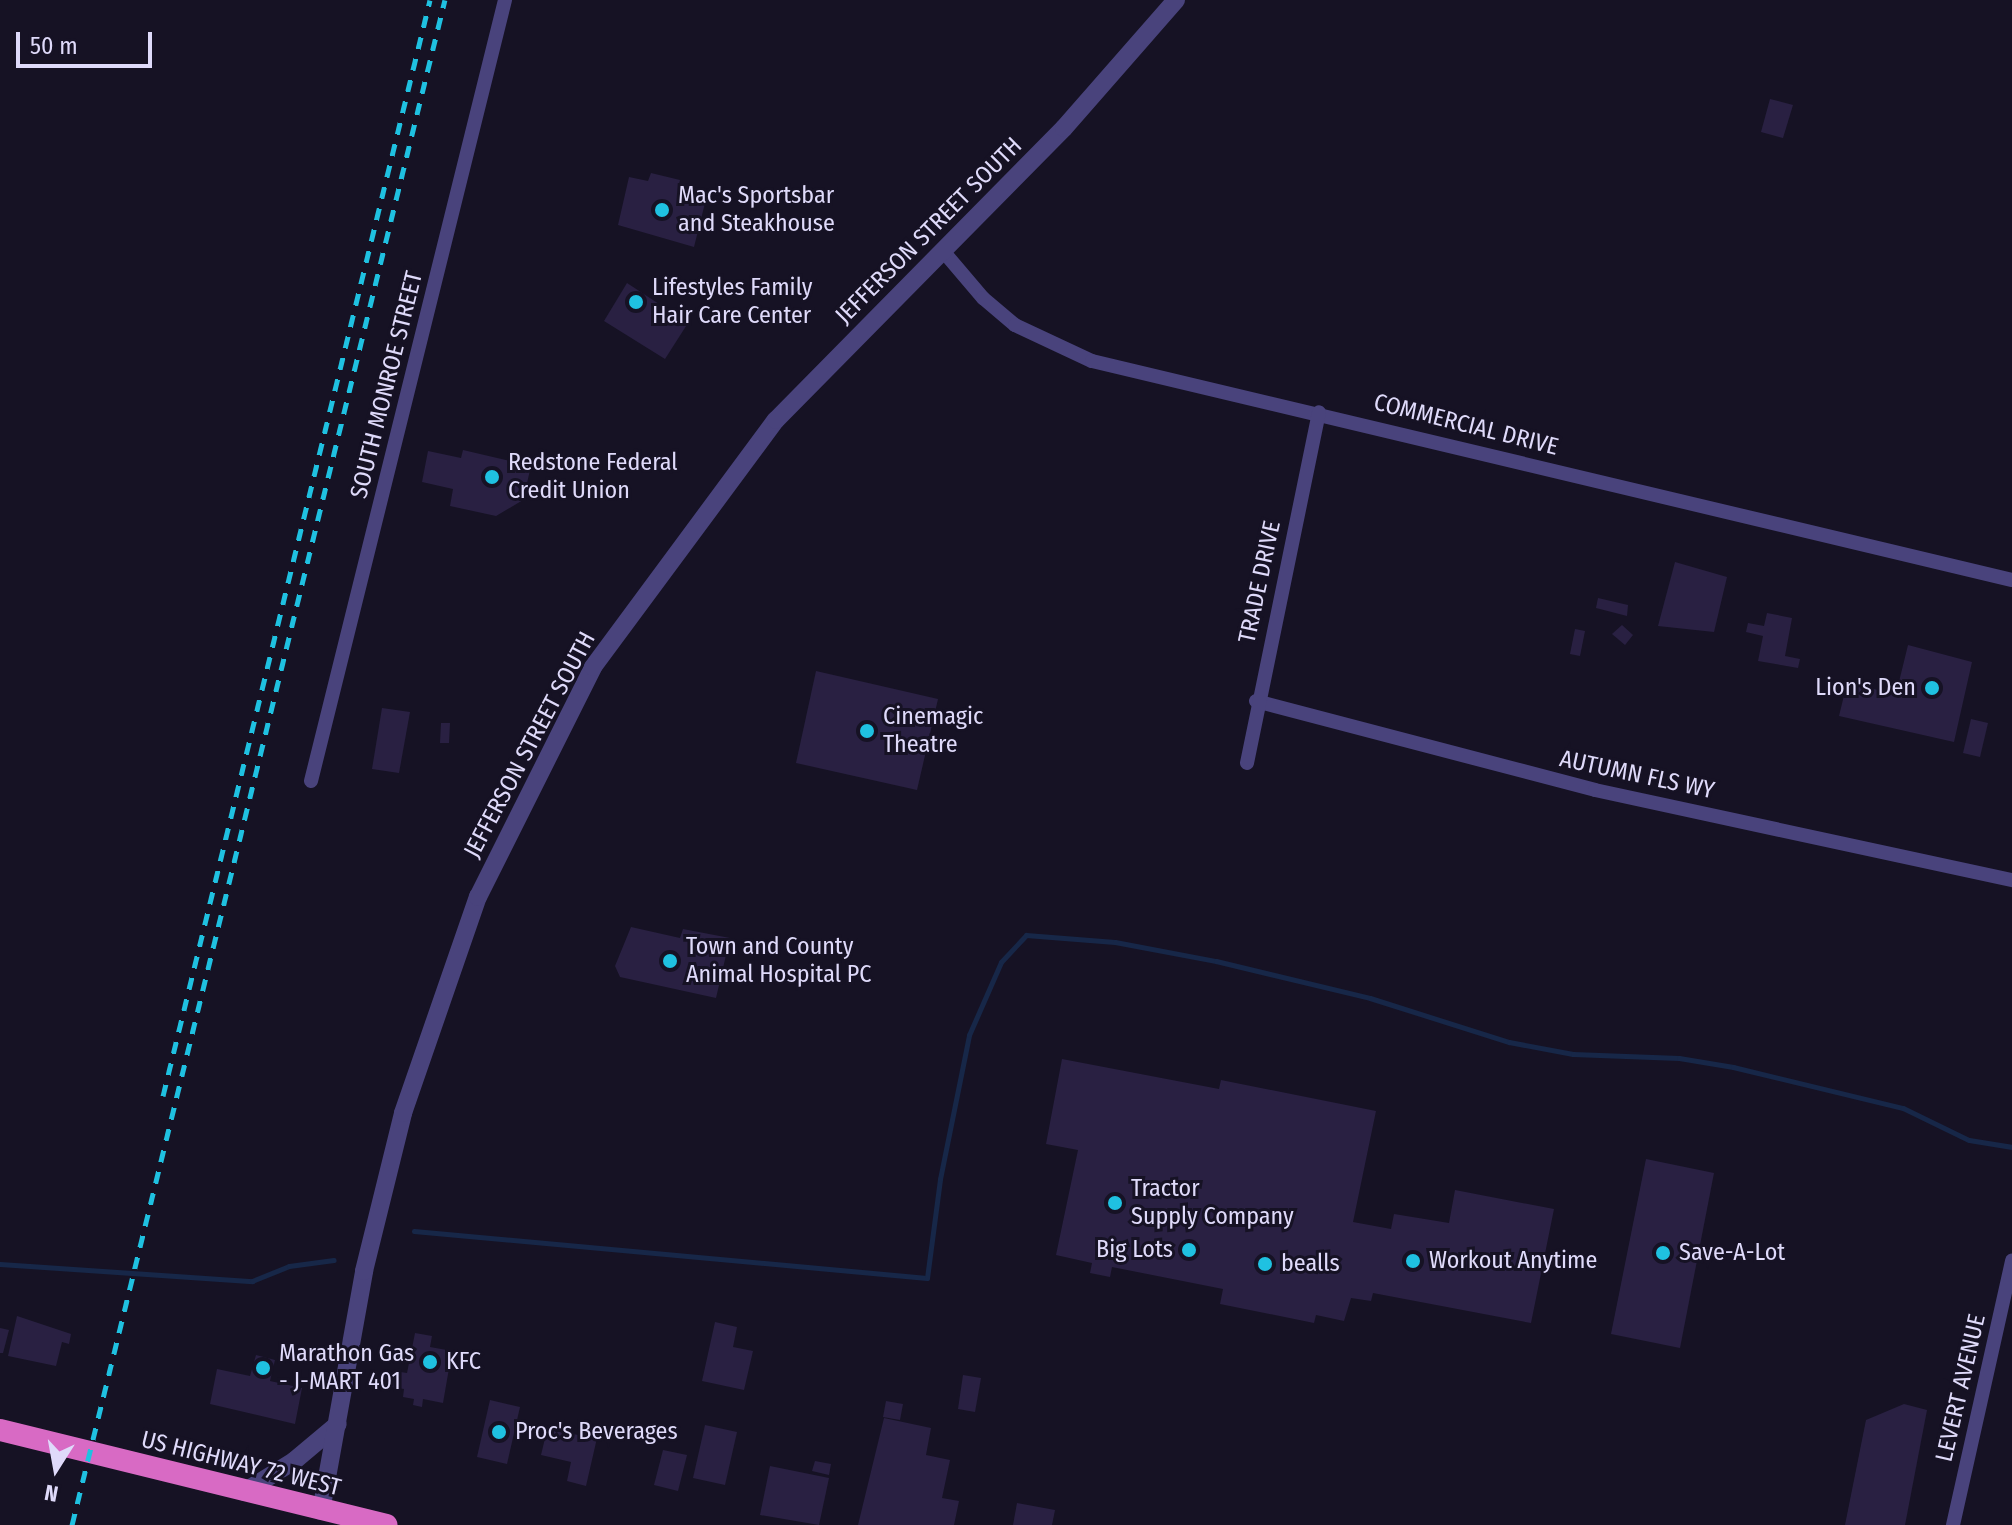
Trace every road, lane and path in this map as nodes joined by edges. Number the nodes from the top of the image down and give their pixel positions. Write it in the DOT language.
graph roads {
  1 [pos="505,0"];
  2 [pos="1176,0"];
  3 [pos="943,251"];
  4 [pos="1319,412"];
  5 [pos="2012,580"];
  6 [pos="1256,701"];
  7 [pos="1247,763"];
  8 [pos="311,781"];
  9 [pos="2012,880"];
  10 [pos="2012,1261"];
  11 [pos="338,1424"];
  12 [pos="0,1430"];
  13 [pos="244,1492"];
  14 [pos="321,1511"];
  15 [pos="387,1525"];
  16 [pos="1953,1525"];
  1 -- 8 [label="street, SOUTH MONROE STREET"];
  2 -- 3 [label="street, JEFFERSON STREET SOUTH"];
  3 -- 4 [label="street, COMMERCIAL DRIVE"];
  3 -- 11 [label="street, JEFFERSON STREET SOUTH"];
  4 -- 5 [label="street, COMMERCIAL DRIVE"];
  4 -- 6 [label="street, TRADE DRIVE"];
  6 -- 7 [label="street, TRADE DRIVE"];
  6 -- 9 [label="street, AUTUMN FLS WY"];
  10 -- 16 [label="street, LEVERT AVENUE"];
  11 -- 13 [label="street"];
  11 -- 14 [label="street, JEFFERSON STREET SOUTH"];
  12 -- 13 [label="highway, US HIGHWAY 72 WEST"];
  13 -- 14 [label="highway, US HIGHWAY 72 WEST"];
  14 -- 15 [label="highway, US HIGHWAY 72 WEST"];
}
